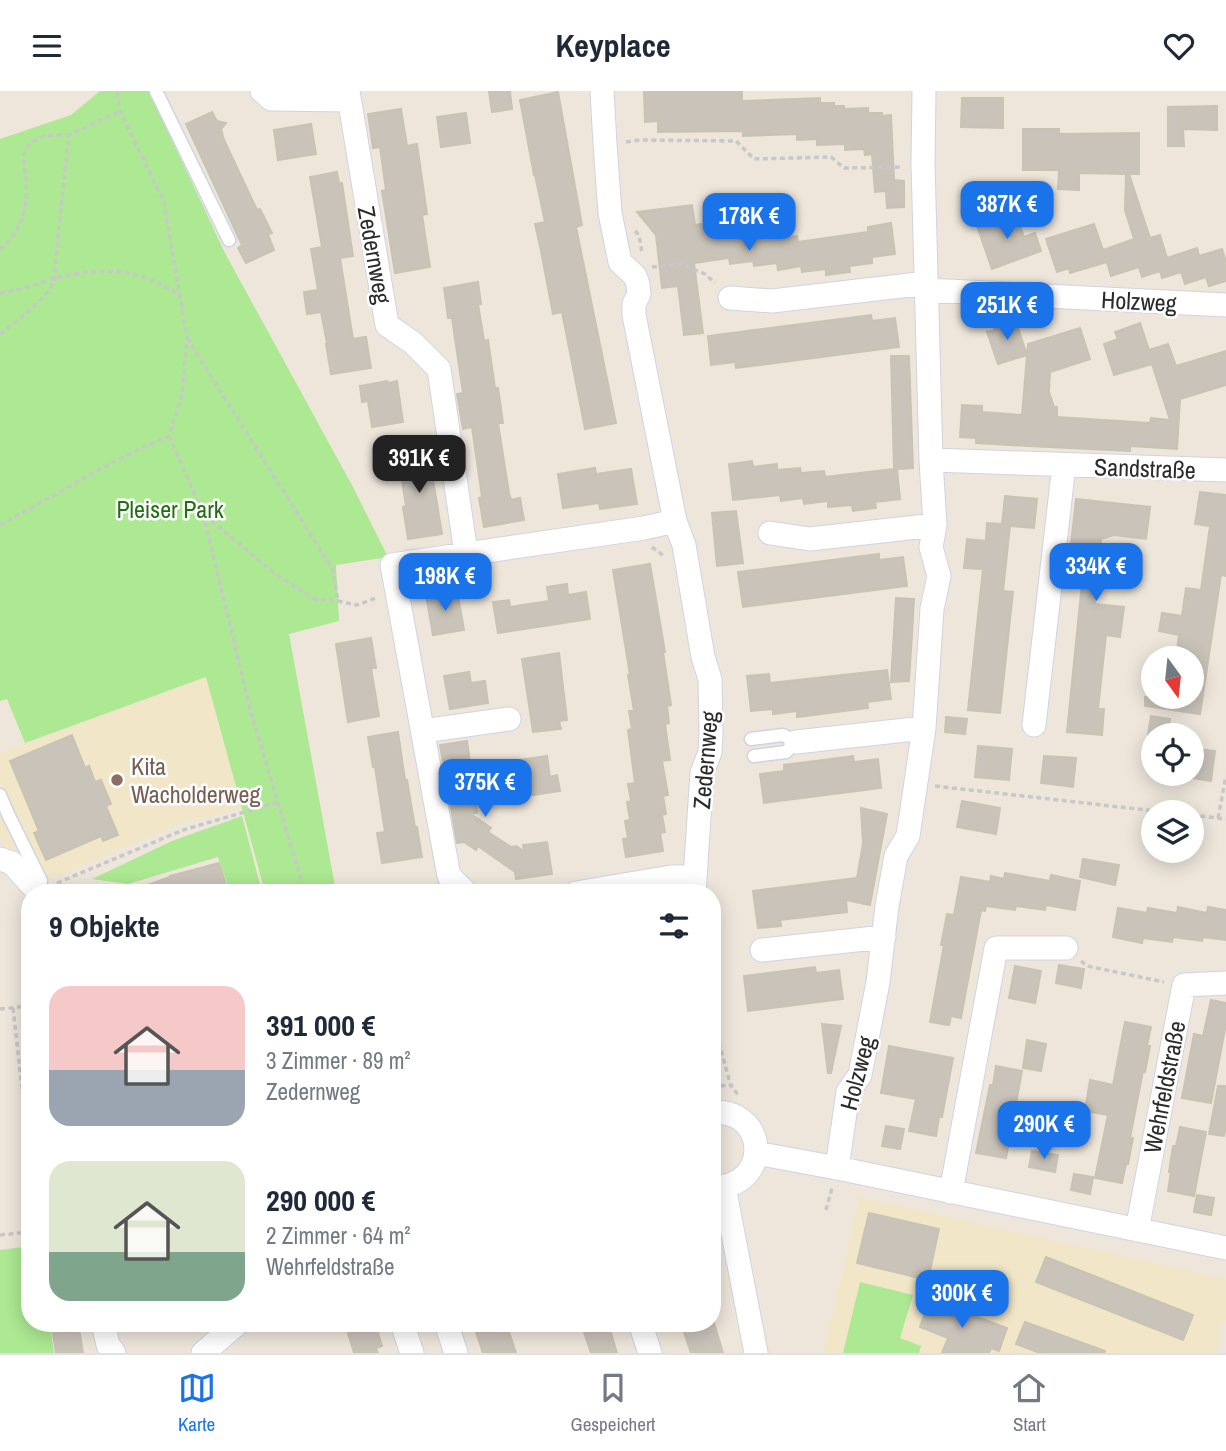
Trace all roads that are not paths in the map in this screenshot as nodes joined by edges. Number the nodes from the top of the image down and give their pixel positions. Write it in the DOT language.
graph roads {
  1 [pos="156,91"];
  2 [pos="262,91"];
  3 [pos="603,91"];
  4 [pos="924,91"];
  5 [pos="349,95"];
  6 [pos="229,240"];
  7 [pos="927,287"];
  8 [pos="730,298"];
  9 [pos="1226,305"];
  10 [pos="931,460"];
  11 [pos="1065,465"];
  12 [pos="1226,470"];
  13 [pos="675,521"];
  14 [pos="935,524"];
  15 [pos="770,533"];
  16 [pos="466,553"];
  17 [pos="509,719"];
  18 [pos="1034,725"];
  19 [pos="923,728"];
  20 [pos="423,731"];
  21 [pos="751,739"];
  22 [pos="796,741"];
  23 [pos="754,756"];
  24 [pos="0,795"];
  25 [pos="0,859"];
  26 [pos="31,884"];
  27 [pos="40,884"];
  28 [pos="457,884"];
  29 [pos="629,884"];
  30 [pos="691,884"];
  31 [pos="694,884"];
  32 [pos="884,937"];
  33 [pos="1066,948"];
  34 [pos="762,950"];
  35 [pos="1226,983"];
  36 [pos="721,1111"];
  37 [pos="756,1153"];
  38 [pos="837,1168"];
  39 [pos="721,1186"];
  40 [pos="951,1192"];
  41 [pos="721,1200"];
  42 [pos="1137,1230"];
  43 [pos="1226,1248"];
  44 [pos="105,1332"];
  45 [pos="227,1332"];
  46 [pos="405,1332"];
  47 [pos="449,1332"];
  48 [pos="643,1332"];
  49 [pos="114,1353"];
  50 [pos="202,1353"];
  51 [pos="412,1353"];
  52 [pos="456,1353"];
  53 [pos="650,1353"];
  54 [pos="756,1353"];
  1 -- 6 [label="lane"];
  2 -- 5 [label="street, Zedernweg"];
  3 -- 13 [label="street, Zedernweg"];
  4 -- 7 [label="street, Holzweg"];
  5 -- 16 [label="street, Zedernweg"];
  7 -- 8 [label="street, Holzweg"];
  7 -- 9 [label="street, Holzweg"];
  7 -- 10 [label="street, Holzweg"];
  10 -- 11 [label="street, Sandstraße"];
  10 -- 14 [label="street, Holzweg"];
  11 -- 12 [label="street, Sandstraße"];
  11 -- 18 [label="street, Sandstraße"];
  13 -- 16 [label="street"];
  13 -- 31 [label="street, Zedernweg"];
  14 -- 15 [label="street"];
  14 -- 19 [label="street, Holzweg"];
  16 -- 20 [label="street"];
  17 -- 20 [label="street"];
  19 -- 22 [label="street"];
  19 -- 32 [label="street, Holzweg"];
  20 -- 28 [label="street"];
  21 -- 22 [label="lane"];
  22 -- 23 [label="lane"];
  24 -- 27 [label="lane"];
  25 -- 26 [label="street"];
  29 -- 30 [label="street, Zedernweg"];
  32 -- 34 [label="street"];
  32 -- 38 [label="street, Holzweg"];
  33 -- 40 [label="street"];
  35 -- 42 [label="street, Wehrfeldstraße"];
  36 -- 37 [label="street"];
  37 -- 38 [label="street"];
  37 -- 39 [label="street"];
  38 -- 40 [label="street"];
  40 -- 42 [label="street"];
  41 -- 54 [label="street"];
  42 -- 43 [label="street"];
  44 -- 49 [label="street"];
  45 -- 50 [label="street"];
  46 -- 51 [label="street"];
  47 -- 52 [label="street"];
  48 -- 53 [label="street"];
}
